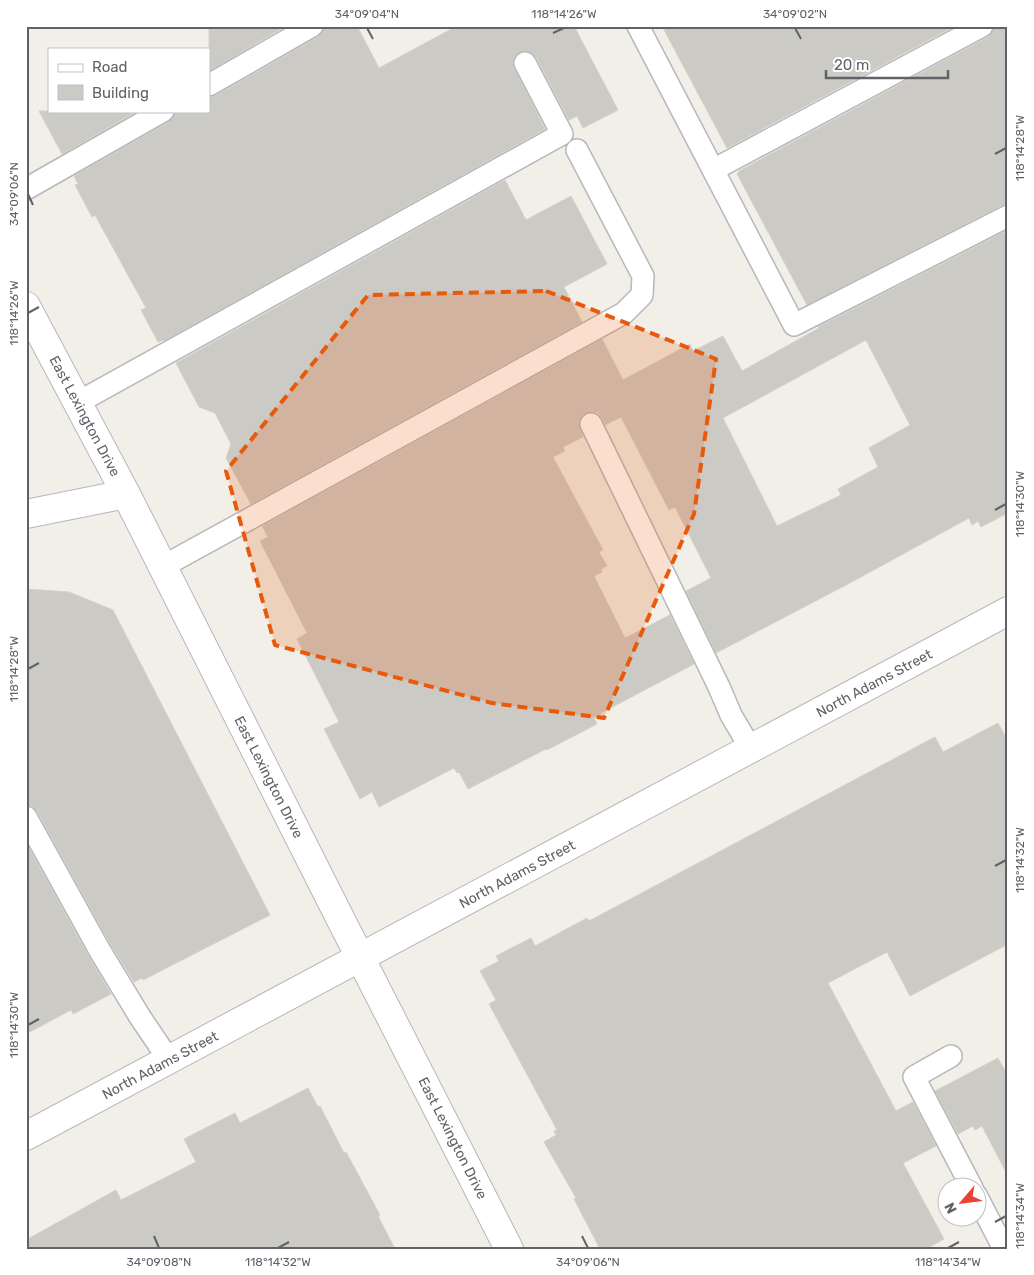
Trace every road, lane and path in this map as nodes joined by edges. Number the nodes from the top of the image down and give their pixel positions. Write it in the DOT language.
graph roads {
  1 [pos="312,26"];
  2 [pos="982,26"];
  3 [pos="645,29"];
  4 [pos="525,63"];
  5 [pos="210,84"];
  6 [pos="161,112"];
  7 [pos="577,150"];
  8 [pos="713,170"];
  9 [pos="26,189"];
  10 [pos="1008,216"];
  11 [pos="28,314"];
  12 [pos="77,403"];
  13 [pos="591,424"];
  14 [pos="126,494"];
  15 [pos="26,514"];
  16 [pos="162,567"];
  17 [pos="1008,611"];
  18 [pos="751,749"];
  19 [pos="26,817"];
  20 [pos="360,958"];
  21 [pos="951,1056"];
  22 [pos="169,1060"];
  23 [pos="26,1136"];
  24 [pos="967,1178"];
  25 [pos="986,1215"];
  26 [pos="509,1249"];
  27 [pos="1004,1249"];
  1 -- 5 [label="lane"];
  2 -- 8 [label="lane"];
  3 -- 8 [label="lane"];
  4 -- 12 [label="lane"];
  6 -- 9 [label="lane"];
  7 -- 16 [label="lane"];
  8 -- 10 [label="lane"];
  11 -- 12 [label="street, East Lexington Drive"];
  12 -- 14 [label="street, East Lexington Drive"];
  13 -- 18 [label="lane"];
  14 -- 15 [label="street"];
  14 -- 16 [label="street, East Lexington Drive"];
  16 -- 20 [label="street, East Lexington Drive"];
  17 -- 18 [label="street, North Adams Street"];
  18 -- 20 [label="street, North Adams Street"];
  19 -- 22 [label="lane"];
  20 -- 22 [label="street, North Adams Street"];
  20 -- 26 [label="street, East Lexington Drive"];
  21 -- 24 [label="lane"];
  22 -- 23 [label="street, North Adams Street"];
  25 -- 27 [label="lane"];
}
